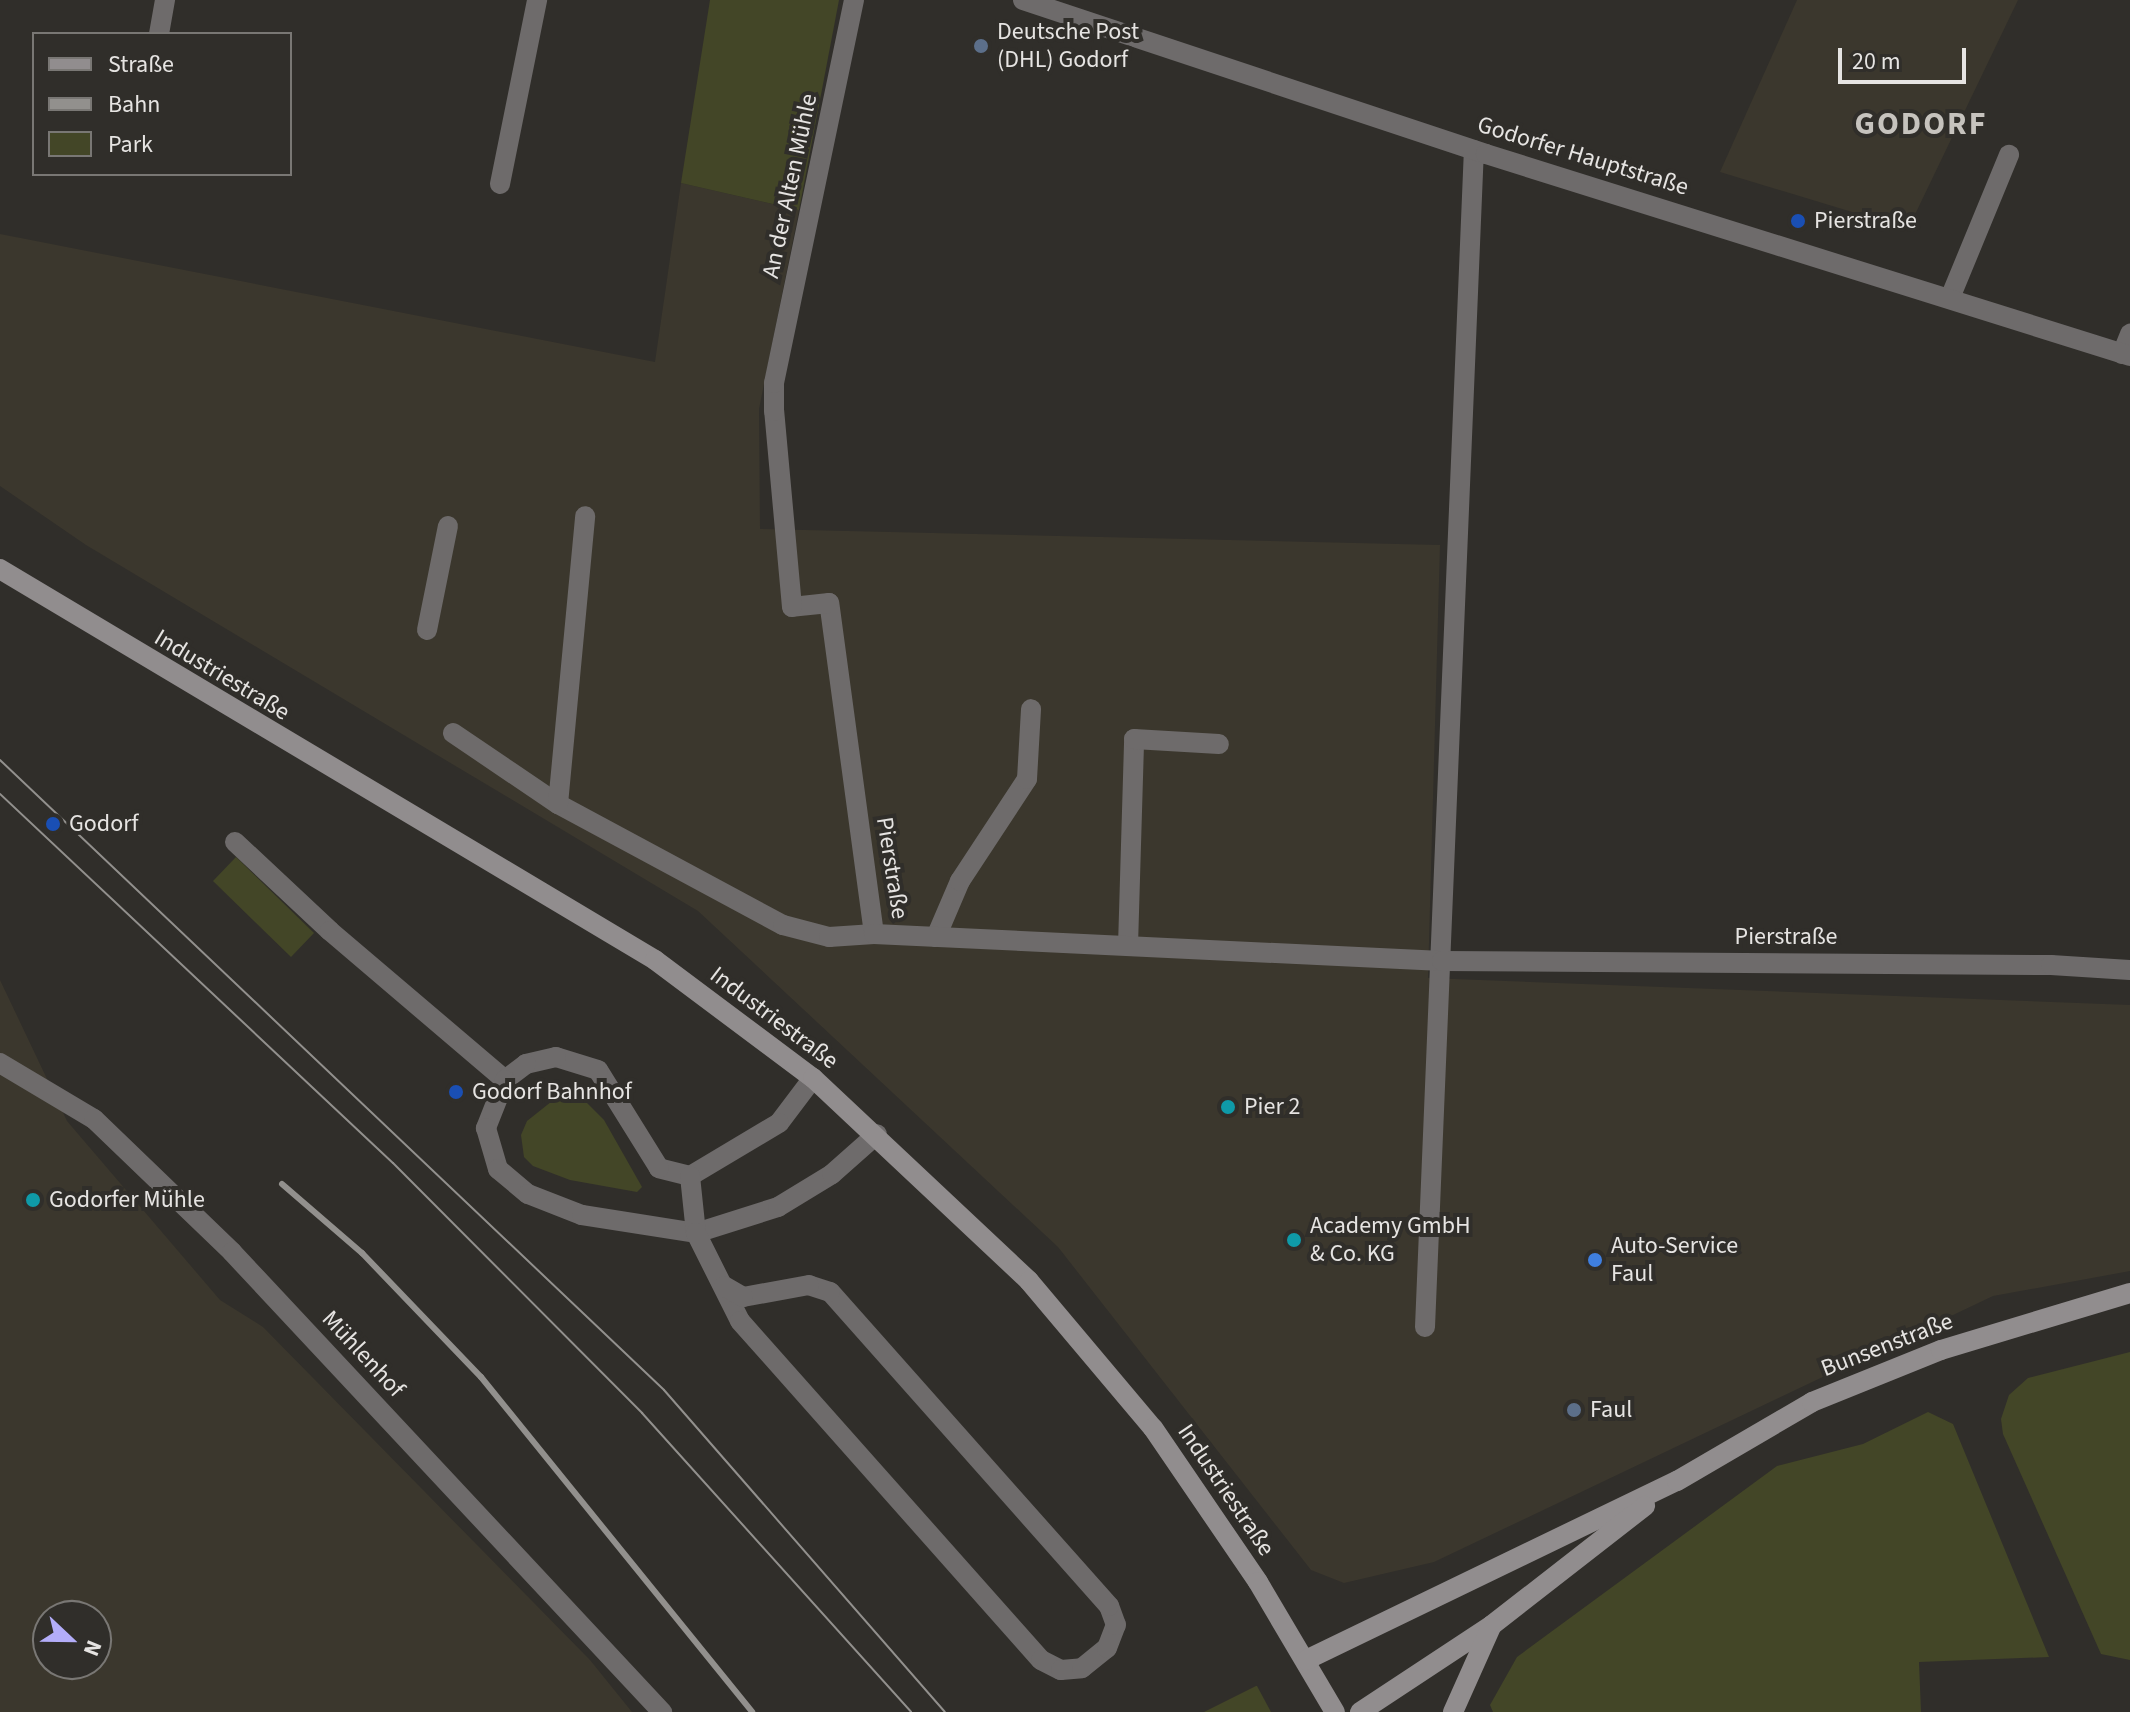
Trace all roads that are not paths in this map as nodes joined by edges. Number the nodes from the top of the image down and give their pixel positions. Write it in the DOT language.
graph roads {
  1 [pos="165,0"];
  2 [pos="537,0"];
  3 [pos="854,0"];
  4 [pos="1023,0"];
  5 [pos="159,32"];
  6 [pos="1474,150"];
  7 [pos="2009,155"];
  8 [pos="500,184"];
  9 [pos="1950,298"];
  10 [pos="2130,334"];
  11 [pos="2126,355"];
  12 [pos="774,383"];
  13 [pos="585,516"];
  14 [pos="448,526"];
  15 [pos="0,569"];
  16 [pos="427,630"];
  17 [pos="1031,709"];
  18 [pos="453,733"];
  19 [pos="1219,744"];
  20 [pos="558,804"];
  21 [pos="235,842"];
  22 [pos="874,934"];
  23 [pos="936,937"];
  24 [pos="1128,946"];
  25 [pos="1442,961"];
  26 [pos="2130,970"];
  27 [pos="0,1063"];
  28 [pos="813,1078"];
  29 [pos="505,1080"];
  30 [pos="877,1134"];
  31 [pos="690,1176"];
  32 [pos="696,1233"];
  33 [pos="724,1286"];
  34 [pos="2130,1293"];
  35 [pos="1425,1327"];
  36 [pos="1677,1481"];
  37 [pos="1492,1625"];
  38 [pos="1306,1660"];
  39 [pos="662,1712"];
  40 [pos="1335,1712"];
  41 [pos="1360,1712"];
  42 [pos="1453,1712"];
  1 -- 5 [label="street"];
  2 -- 8 [label="street"];
  3 -- 12 [label="street, An der Alten Mühle"];
  4 -- 6 [label="street, Godorfer Hauptstraße"];
  6 -- 9 [label="street, Godorfer Hauptstraße"];
  6 -- 25 [label="street"];
  7 -- 9 [label="street"];
  9 -- 11 [label="street, Godorfer Hauptstraße"];
  10 -- 11 [label="street"];
  12 -- 22 [label="street, Pierstraße"];
  13 -- 20 [label="street"];
  14 -- 16 [label="street"];
  15 -- 28 [label="main road, Industriestraße"];
  17 -- 23 [label="street"];
  18 -- 20 [label="street"];
  19 -- 24 [label="street"];
  20 -- 22 [label="street"];
  21 -- 29 [label="street"];
  22 -- 23 [label="street, Pierstraße"];
  23 -- 24 [label="street, Pierstraße"];
  24 -- 25 [label="street, Pierstraße"];
  25 -- 26 [label="street, Pierstraße"];
  25 -- 35 [label="street"];
  27 -- 39 [label="street, Mühlenhof"];
  28 -- 30 [label="main road, Industriestraße"];
  28 -- 31 [label="street"];
  29 -- 31 [label="street"];
  29 -- 32 [label="street"];
  30 -- 32 [label="street"];
  30 -- 38 [label="main road, Industriestraße"];
  31 -- 32 [label="street"];
  32 -- 33 [label="street"];
  33 -- 33 [label="street"];
  34 -- 36 [label="main road, Bunsenstraße"];
  36 -- 37 [label="main road, Bunsenstraße"];
  36 -- 38 [label="main road, Bunsenstraße"];
  37 -- 41 [label="main road, Bunsenstraße"];
  37 -- 42 [label="main road, Bunsenstraße"];
  38 -- 40 [label="main road, Industriestraße"];
}
